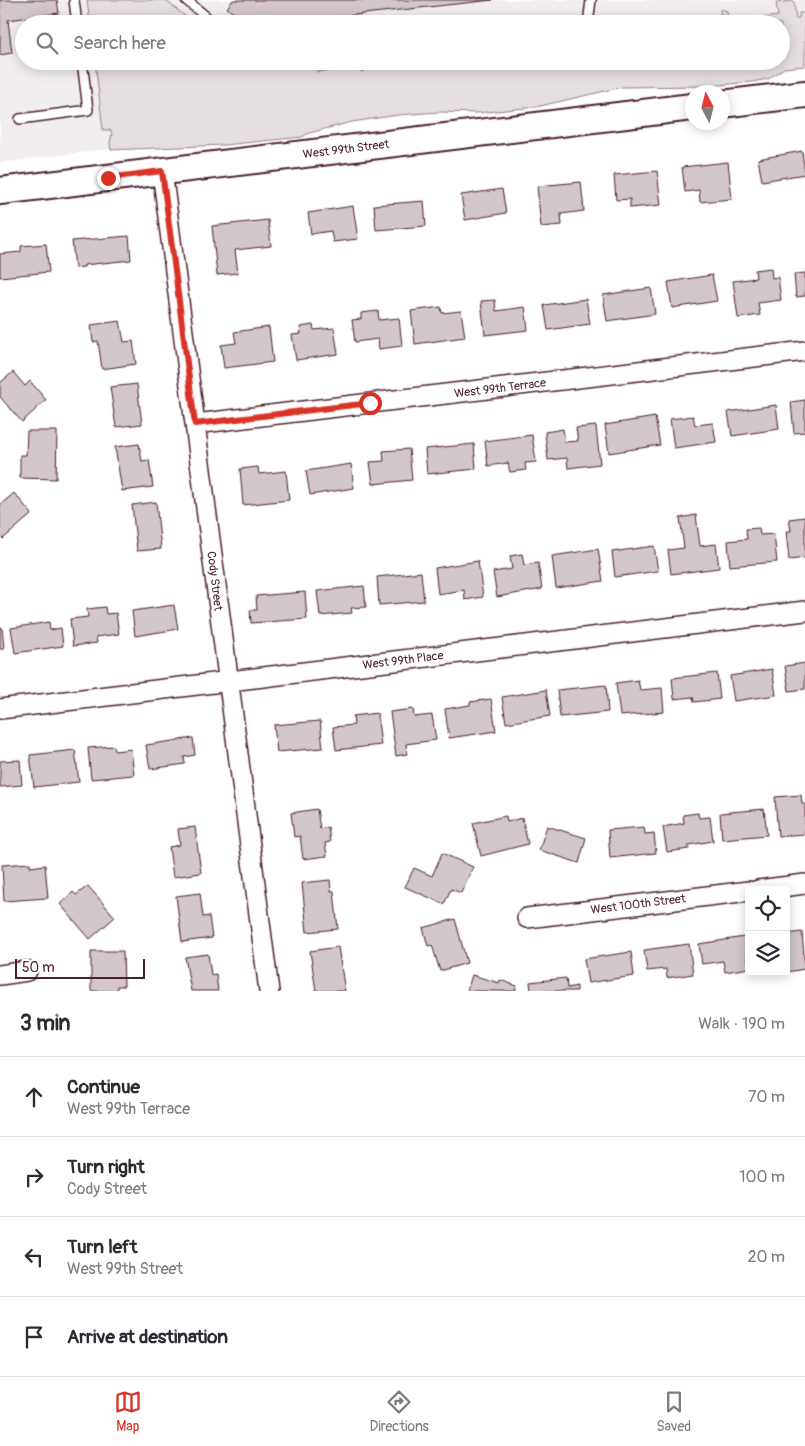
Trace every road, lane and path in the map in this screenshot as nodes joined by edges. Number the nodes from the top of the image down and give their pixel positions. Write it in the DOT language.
graph roads {
  1 [pos="74,0"];
  2 [pos="186,0"];
  3 [pos="591,0"];
  4 [pos="76,15"];
  5 [pos="204,15"];
  6 [pos="588,15"];
  7 [pos="83,70"];
  8 [pos="805,94"];
  9 [pos="730,103"];
  10 [pos="685,108"];
  11 [pos="20,120"];
  12 [pos="162,171"];
  13 [pos="0,191"];
  14 [pos="805,350"];
  15 [pos="195,424"];
  16 [pos="805,611"];
  17 [pos="228,681"];
  18 [pos="0,709"];
  19 [pos="805,884"];
  20 [pos="789,886"];
  21 [pos="745,891"];
  22 [pos="527,918"];
  23 [pos="27,972"];
  24 [pos="0,975"];
  25 [pos="269,991"];
  1 -- 4 [label="lane"];
  2 -- 5 [label="lane"];
  3 -- 6 [label="lane"];
  7 -- 11 [label="lane"];
  8 -- 9 [label="street"];
  10 -- 12 [label="street, West 99th Street"];
  12 -- 13 [label="street, West 99th Street"];
  12 -- 15 [label="street, Cody Street"];
  14 -- 15 [label="street, West 99th Terrace"];
  15 -- 17 [label="street, Cody Street"];
  16 -- 17 [label="street, West 99th Place"];
  17 -- 18 [label="street, West 99th Place"];
  17 -- 25 [label="street, Cody Street"];
  19 -- 20 [label="street"];
  21 -- 22 [label="street, West 100th Street"];
  23 -- 24 [label="street"];
}
